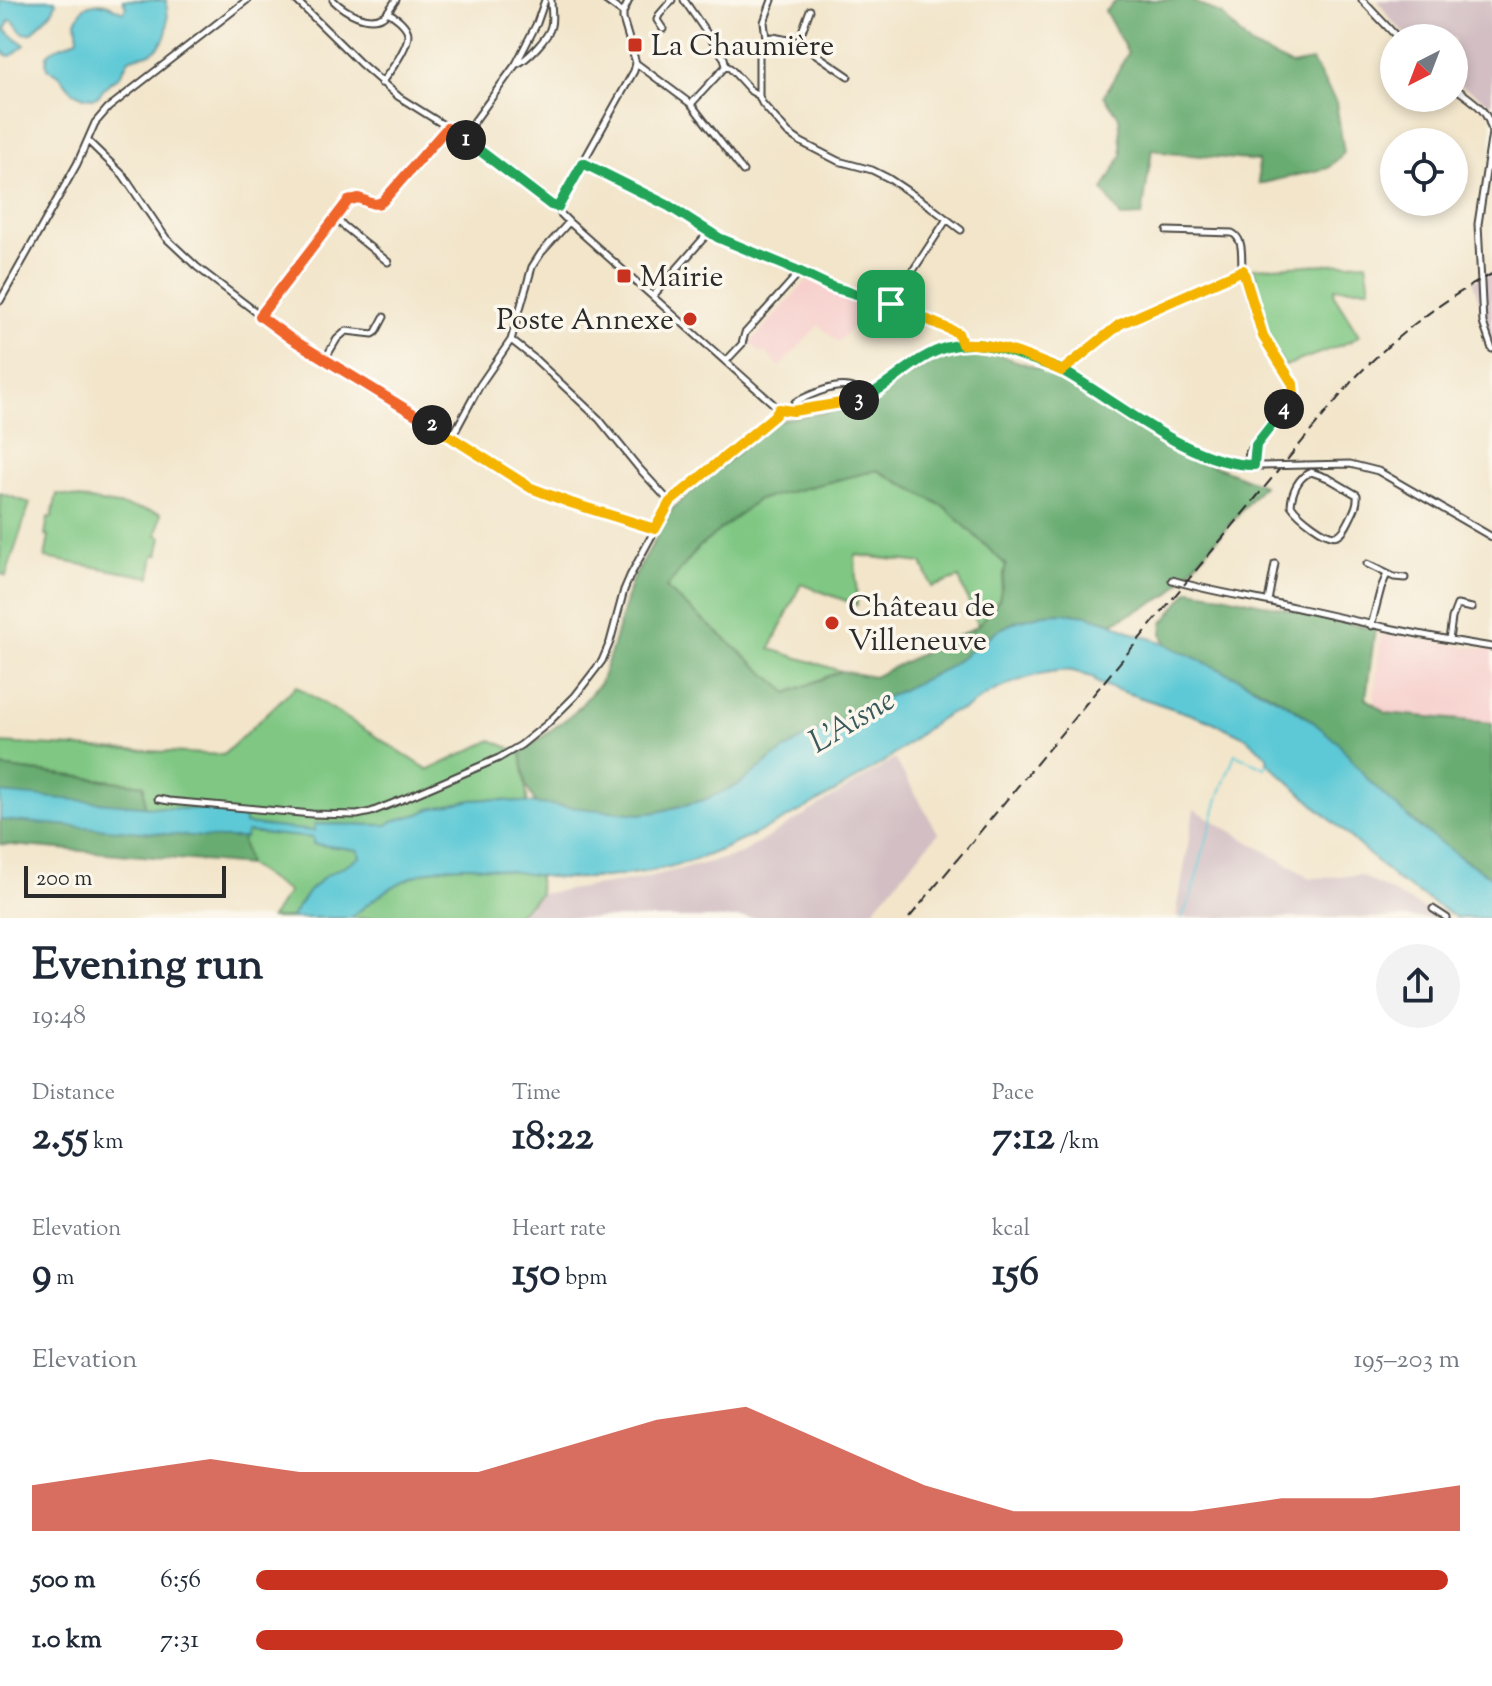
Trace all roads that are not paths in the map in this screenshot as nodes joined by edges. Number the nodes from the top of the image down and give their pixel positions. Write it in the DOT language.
graph roads {
  1 [pos="247,0"];
  2 [pos="333,0"];
  3 [pos="396,0"];
  4 [pos="545,0"];
  5 [pos="551,0"];
  6 [pos="605,0"];
  7 [pos="629,0"];
  8 [pos="672,0"];
  9 [pos="684,0"];
  10 [pos="772,0"];
  11 [pos="1362,0"];
  12 [pos="300,2"];
  13 [pos="810,10"];
  14 [pos="387,12"];
  15 [pos="623,13"];
  16 [pos="551,22"];
  17 [pos="537,23"];
  18 [pos="1385,24"];
  19 [pos="663,29"];
  20 [pos="766,38"];
  21 [pos="798,42"];
  22 [pos="636,63"];
  23 [pos="516,64"];
  24 [pos="726,66"];
  25 [pos="848,76"];
  26 [pos="381,83"];
  27 [pos="759,96"];
  28 [pos="1468,98"];
  29 [pos="691,104"];
  30 [pos="447,128"];
  31 [pos="463,137"];
  32 [pos="88,141"];
  33 [pos="583,163"];
  34 [pos="743,171"];
  35 [pos="558,207"];
  36 [pos="334,218"];
  37 [pos="947,219"];
  38 [pos="569,222"];
  39 [pos="961,230"];
  40 [pos="1167,231"];
  41 [pos="709,232"];
  42 [pos="388,262"];
  43 [pos="1243,270"];
  44 [pos="800,272"];
  45 [pos="653,296"];
  46 [pos="0,301"];
  47 [pos="891,304"];
  48 [pos="260,316"];
  49 [pos="384,317"];
  50 [pos="511,340"];
  51 [pos="962,344"];
  52 [pos="1492,349"];
  53 [pos="325,359"];
  54 [pos="726,361"];
  55 [pos="1062,371"];
  56 [pos="865,397"];
  57 [pos="779,409"];
  58 [pos="793,409"];
  59 [pos="452,437"];
  60 [pos="1250,465"];
  61 [pos="1333,465"];
  62 [pos="1328,478"];
  63 [pos="670,502"];
  64 [pos="655,529"];
  65 [pos="1492,537"];
  66 [pos="1275,564"];
  67 [pos="1367,564"];
  68 [pos="1387,574"];
  69 [pos="1405,578"];
  70 [pos="1172,580"];
  71 [pos="1268,601"];
  72 [pos="1472,608"];
  73 [pos="1371,626"];
  74 [pos="1449,640"];
  75 [pos="1492,647"];
  76 [pos="158,799"];
  77 [pos="1433,909"];
  78 [pos="1447,918"];
  1 -- 32 [label="street"];
  2 -- 14 [label="street"];
  3 -- 14 [label="street"];
  4 -- 17 [label="street"];
  5 -- 16 [label="street"];
  6 -- 15 [label="street"];
  7 -- 15 [label="street"];
  8 -- 19 [label="street"];
  9 -- 24 [label="street"];
  10 -- 20 [label="street"];
  11 -- 18 [label="street"];
  12 -- 26 [label="street"];
  13 -- 21 [label="street"];
  14 -- 26 [label="street"];
  15 -- 22 [label="street"];
  16 -- 17 [label="street"];
  16 -- 23 [label="street"];
  17 -- 23 [label="street"];
  20 -- 21 [label="street"];
  20 -- 27 [label="street"];
  21 -- 25 [label="street"];
  22 -- 29 [label="street"];
  22 -- 33 [label="street"];
  23 -- 31 [label="street"];
  24 -- 27 [label="street"];
  24 -- 29 [label="street"];
  26 -- 30 [label="street"];
  27 -- 37 [label="street"];
  28 -- 52 [label="street"];
  29 -- 34 [label="street"];
  30 -- 31 [label="street"];
  30 -- 36 [label="street"];
  31 -- 35 [label="street"];
  32 -- 46 [label="street"];
  32 -- 48 [label="street"];
  33 -- 35 [label="street"];
  33 -- 41 [label="street"];
  35 -- 38 [label="street"];
  36 -- 42 [label="street"];
  36 -- 48 [label="street"];
  37 -- 39 [label="street"];
  37 -- 47 [label="street"];
  38 -- 45 [label="street"];
  38 -- 50 [label="street"];
  40 -- 43 [label="street"];
  41 -- 44 [label="street"];
  41 -- 45 [label="street"];
  43 -- 55 [label="street"];
  43 -- 60 [label="street"];
  44 -- 47 [label="street"];
  44 -- 54 [label="street"];
  45 -- 54 [label="street"];
  47 -- 51 [label="street"];
  48 -- 53 [label="street"];
  49 -- 53 [label="street"];
  50 -- 59 [label="street"];
  50 -- 63 [label="street"];
  51 -- 55 [label="street"];
  51 -- 56 [label="street"];
  53 -- 59 [label="street"];
  54 -- 57 [label="street"];
  55 -- 60 [label="street"];
  56 -- 58 [label="street"];
  56 -- 58 [label="street"];
  57 -- 58 [label="street"];
  57 -- 63 [label="street"];
  59 -- 64 [label="street"];
  60 -- 61 [label="street, bridge"];
  61 -- 62 [label="street"];
  61 -- 65 [label="street"];
  62 -- 62 [label="street"];
  63 -- 64 [label="street"];
  64 -- 76 [label="street"];
  66 -- 71 [label="street"];
  67 -- 68 [label="street"];
  68 -- 69 [label="street"];
  68 -- 73 [label="street"];
  70 -- 71 [label="street"];
  71 -- 73 [label="street"];
  72 -- 74 [label="street"];
  73 -- 74 [label="street"];
  74 -- 75 [label="street"];
  77 -- 78 [label="street"];
}
